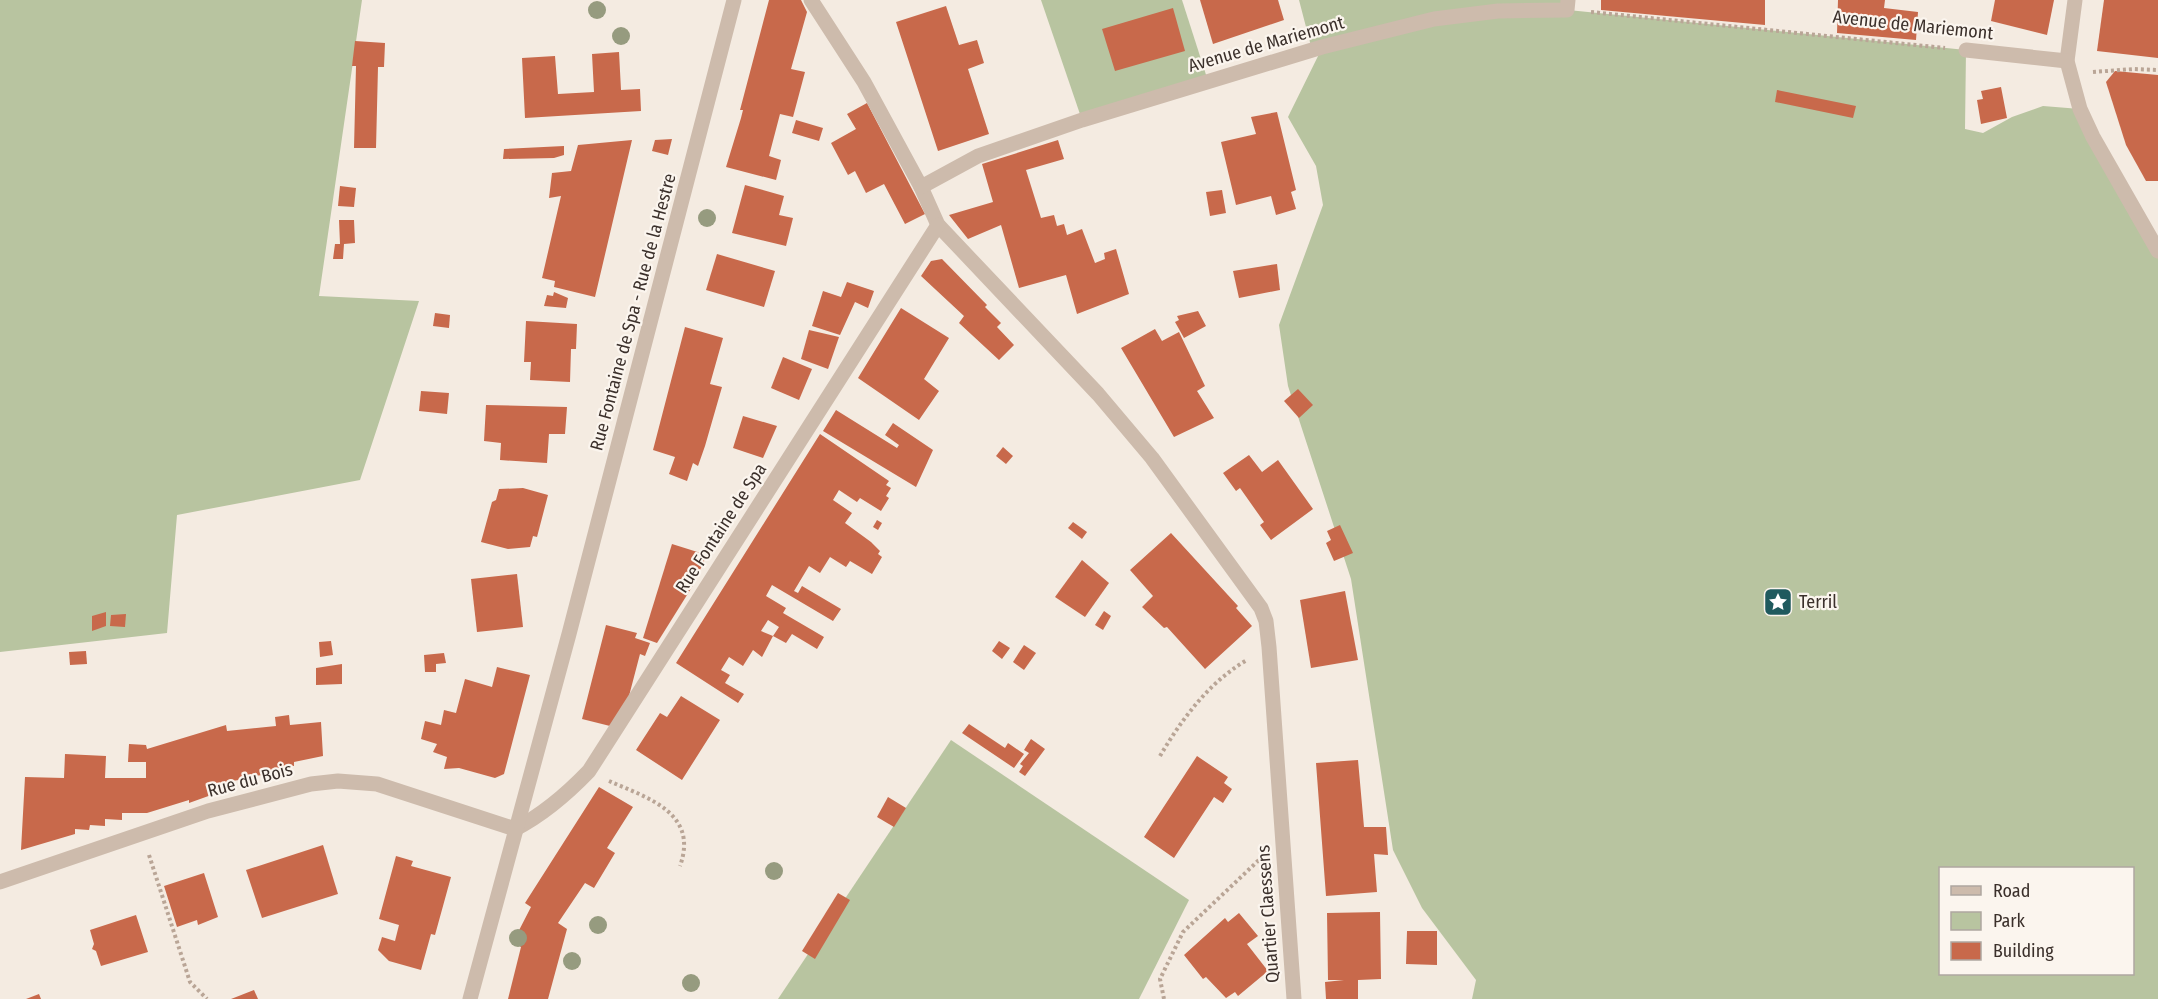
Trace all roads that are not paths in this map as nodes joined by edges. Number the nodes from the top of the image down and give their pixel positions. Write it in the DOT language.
graph roads {
  1 [pos="734,0"];
  2 [pos="811,0"];
  3 [pos="2074,0"];
  4 [pos="1568,5"];
  5 [pos="1966,50"];
  6 [pos="2069,68"];
  7 [pos="921,187"];
  8 [pos="938,225"];
  9 [pos="2158,251"];
  10 [pos="515,829"];
  11 [pos="0,882"];
  12 [pos="470,999"];
  13 [pos="1293,999"];
  1 -- 10 [label="street, Rue Fontaine de Spa - Rue de la Hestre"];
  2 -- 7 [label="street, Quartier Claessens"];
  3 -- 6 [label="street"];
  4 -- 7 [label="street, Avenue de Mariemont"];
  5 -- 6 [label="street, Avenue de Mariemont"];
  6 -- 9 [label="street"];
  7 -- 8 [label="street, Quartier Claessens"];
  8 -- 10 [label="street, Rue Fontaine de Spa"];
  8 -- 13 [label="street, Quartier Claessens"];
  10 -- 11 [label="street, Rue du Bois"];
  10 -- 12 [label="street"];
}
